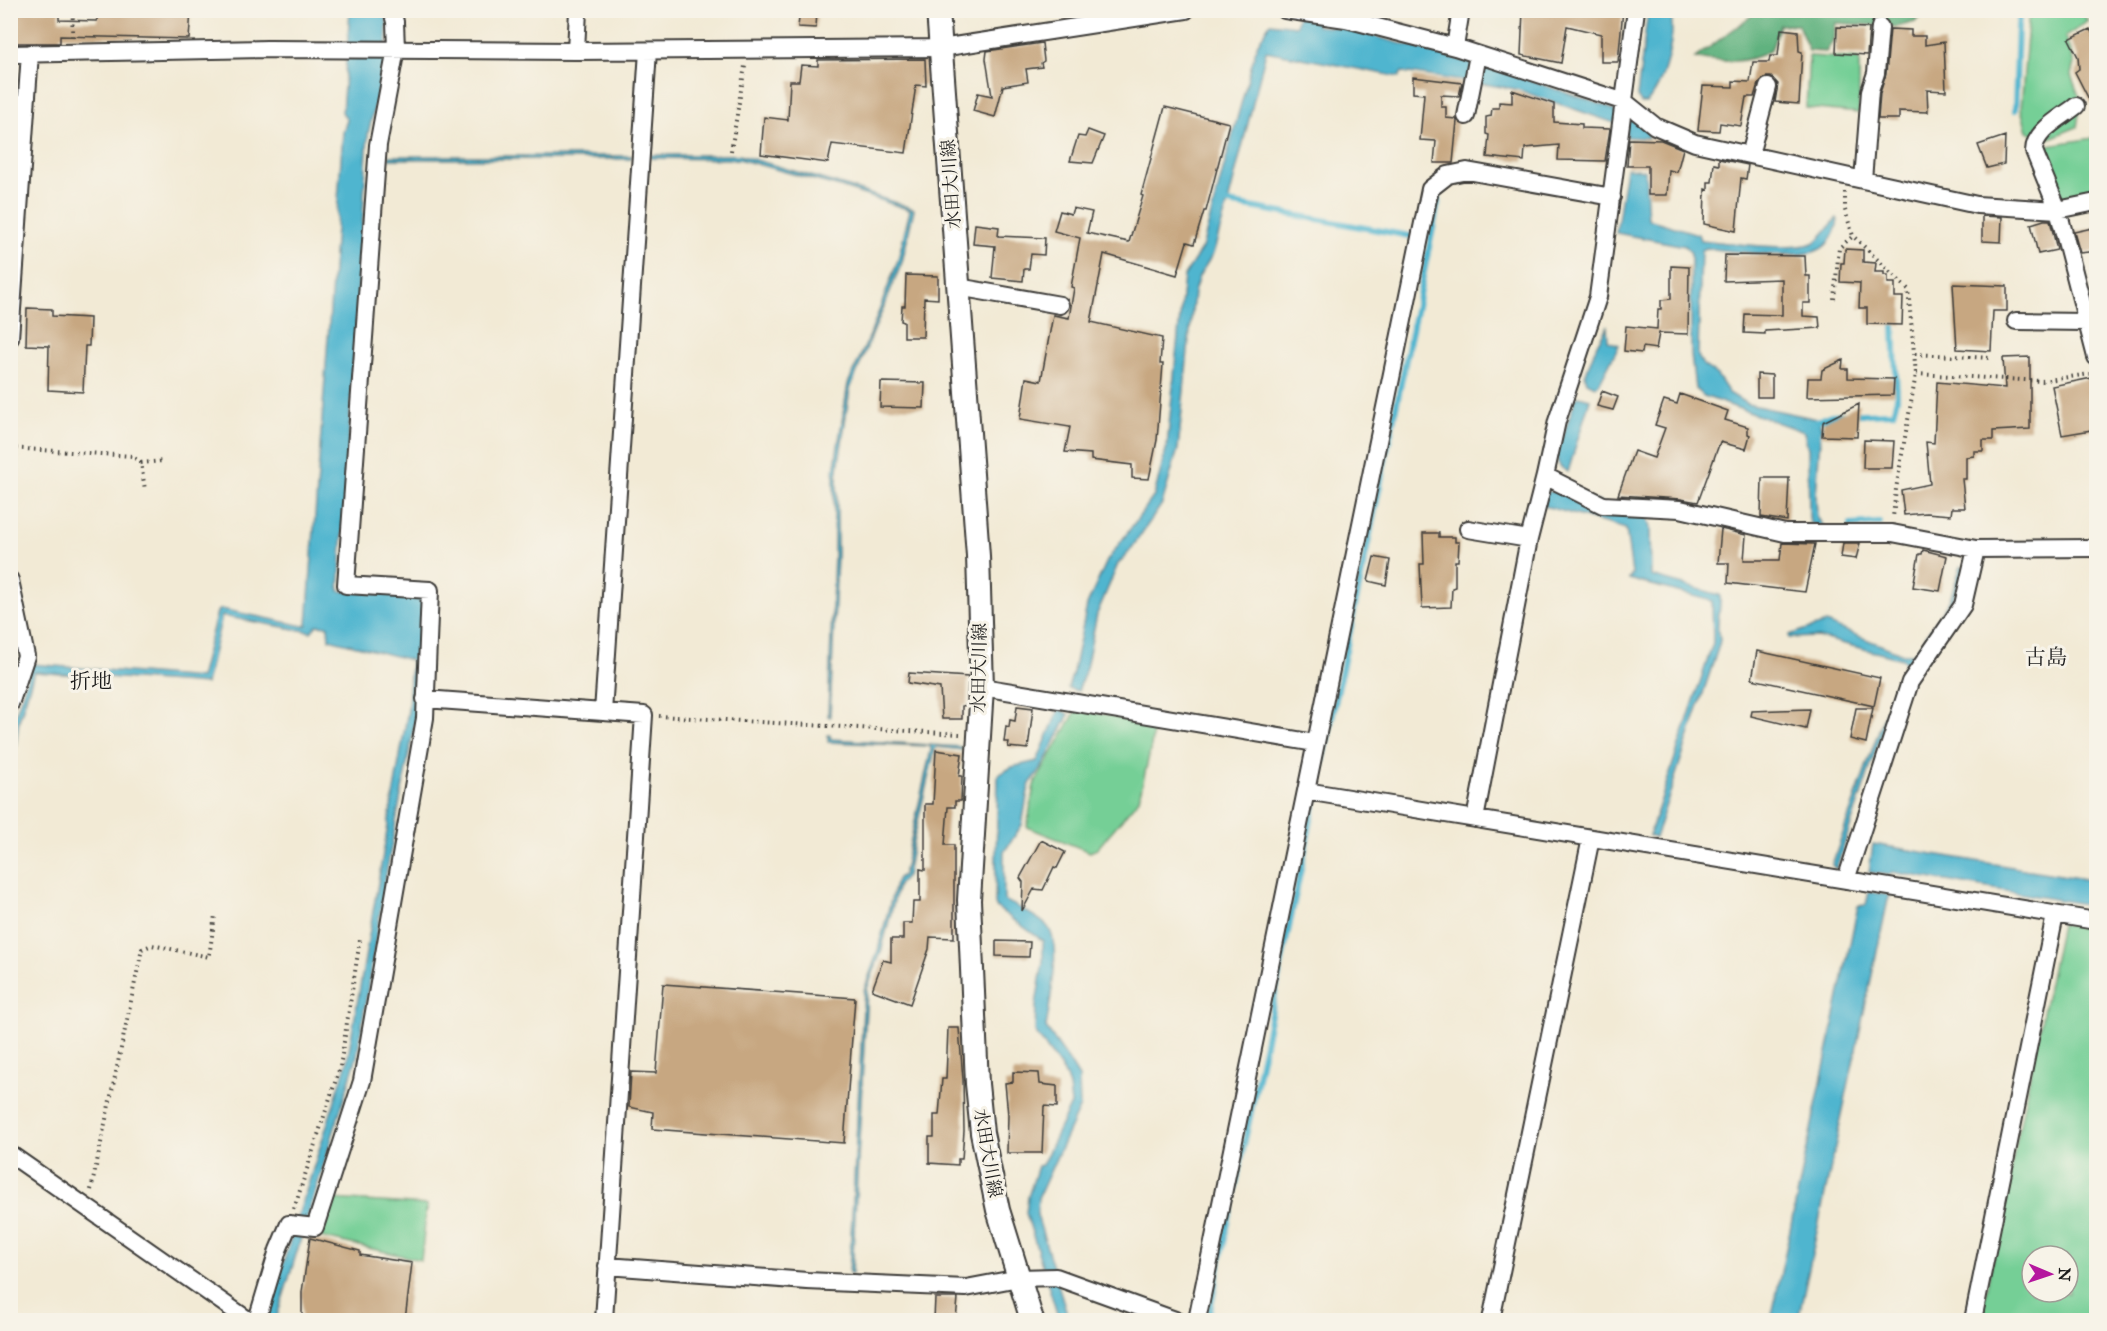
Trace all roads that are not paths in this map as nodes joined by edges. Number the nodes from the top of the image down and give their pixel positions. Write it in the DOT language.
graph roads {
  1 [pos="392,10"];
  2 [pos="578,10"];
  3 [pos="938,10"];
  4 [pos="1186,10"];
  5 [pos="1285,10"];
  6 [pos="1461,10"];
  7 [pos="1636,10"];
  8 [pos="1880,27"];
  9 [pos="1455,47"];
  10 [pos="941,48"];
  11 [pos="392,49"];
  12 [pos="576,51"];
  13 [pos="648,51"];
  14 [pos="30,53"];
  15 [pos="10,54"];
  16 [pos="1477,59"];
  17 [pos="1768,87"];
  18 [pos="1625,102"];
  19 [pos="2076,106"];
  20 [pos="1466,116"];
  21 [pos="1750,155"];
  22 [pos="1863,180"];
  23 [pos="1612,197"];
  24 [pos="2097,202"];
  25 [pos="2058,210"];
  26 [pos="958,287"];
  27 [pos="1060,305"];
  28 [pos="2016,321"];
  29 [pos="2087,322"];
  30 [pos="10,338"];
  31 [pos="2097,357"];
  32 [pos="1545,476"];
  33 [pos="1468,529"];
  34 [pos="1528,539"];
  35 [pos="2097,548"];
  36 [pos="1976,549"];
  37 [pos="10,580"];
  38 [pos="982,687"];
  39 [pos="425,699"];
  40 [pos="10,704"];
  41 [pos="603,712"];
  42 [pos="1315,742"];
  43 [pos="1306,791"];
  44 [pos="1476,819"];
  45 [pos="1591,838"];
  46 [pos="1846,880"];
  47 [pos="2055,915"];
  48 [pos="2097,921"];
  49 [pos="10,1154"];
  50 [pos="607,1266"];
  51 [pos="1019,1278"];
  52 [pos="248,1320"];
  53 [pos="257,1320"];
  54 [pos="604,1320"];
  55 [pos="1032,1320"];
  56 [pos="1175,1320"];
  57 [pos="1197,1320"];
  58 [pos="1491,1320"];
  59 [pos="1973,1320"];
  1 -- 11 [label="street"];
  2 -- 12 [label="street"];
  3 -- 10 [label="main road, 水田大川線"];
  4 -- 10 [label="street"];
  5 -- 9 [label="street"];
  6 -- 9 [label="street"];
  7 -- 18 [label="street"];
  8 -- 22 [label="street"];
  9 -- 16 [label="street"];
  10 -- 13 [label="street"];
  10 -- 26 [label="main road, 水田大川線"];
  11 -- 12 [label="street"];
  11 -- 14 [label="street"];
  11 -- 39 [label="street"];
  12 -- 13 [label="street"];
  13 -- 41 [label="street"];
  14 -- 15 [label="street"];
  14 -- 30 [label="street"];
  16 -- 18 [label="street"];
  16 -- 20 [label="street"];
  17 -- 21 [label="street"];
  18 -- 21 [label="street"];
  18 -- 23 [label="street"];
  19 -- 25 [label="street"];
  21 -- 22 [label="street"];
  22 -- 25 [label="street"];
  23 -- 32 [label="street"];
  23 -- 42 [label="street"];
  24 -- 25 [label="street"];
  25 -- 29 [label="street"];
  26 -- 27 [label="street"];
  26 -- 38 [label="main road, 水田大川線"];
  28 -- 29 [label="street"];
  29 -- 31 [label="street"];
  32 -- 34 [label="street"];
  32 -- 36 [label="street"];
  33 -- 34 [label="street"];
  34 -- 44 [label="street"];
  35 -- 36 [label="street"];
  36 -- 46 [label="street"];
  37 -- 40 [label="street"];
  38 -- 42 [label="street"];
  38 -- 51 [label="main road, 水田大川線"];
  39 -- 41 [label="street"];
  39 -- 53 [label="street"];
  41 -- 50 [label="street"];
  42 -- 43 [label="street"];
  43 -- 44 [label="street"];
  43 -- 57 [label="street"];
  44 -- 45 [label="street"];
  45 -- 46 [label="street"];
  45 -- 58 [label="street"];
  46 -- 47 [label="street"];
  47 -- 48 [label="street"];
  47 -- 59 [label="street"];
  49 -- 52 [label="street"];
  50 -- 51 [label="street"];
  50 -- 54 [label="street"];
  51 -- 55 [label="main road, 水田大川線"];
  51 -- 56 [label="street"];
}
